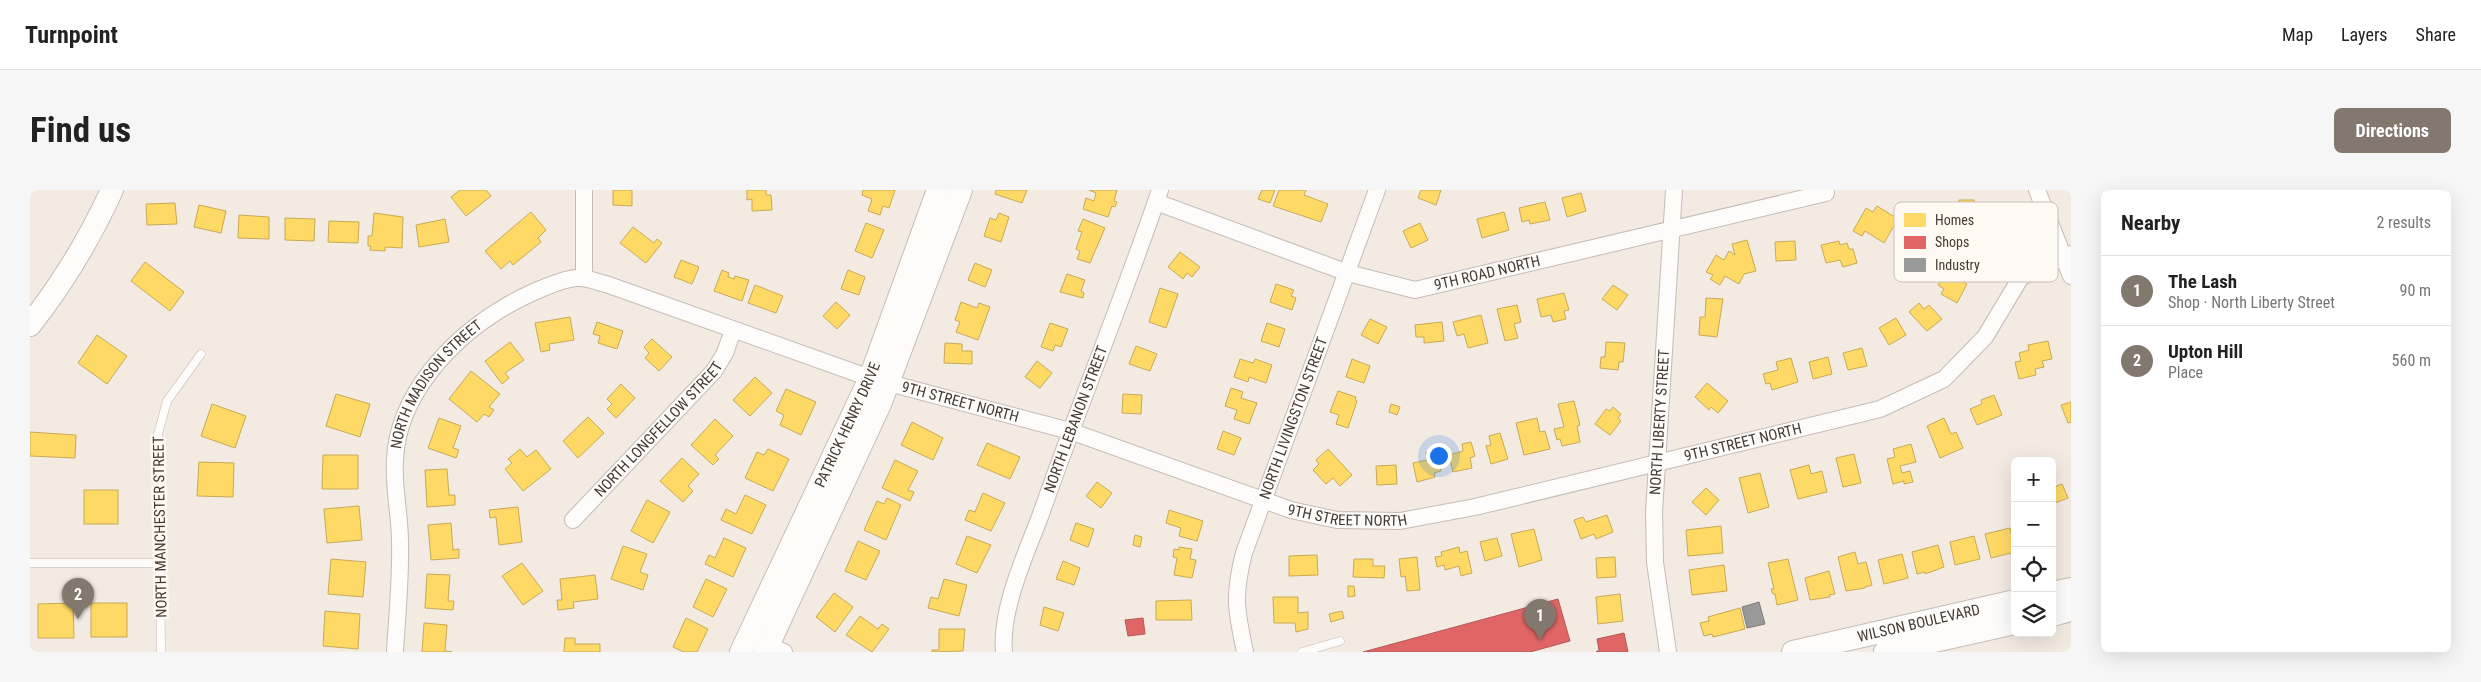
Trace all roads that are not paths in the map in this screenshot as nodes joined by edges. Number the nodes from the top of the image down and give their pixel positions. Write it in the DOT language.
graph roads {
  1 [pos="112,190"];
  2 [pos="584,190"];
  3 [pos="938,190"];
  4 [pos="961,190"];
  5 [pos="1377,190"];
  6 [pos="1674,190"];
  7 [pos="2037,190"];
  8 [pos="1826,193"];
  9 [pos="1158,196"];
  10 [pos="2042,202"];
  11 [pos="1672,229"];
  12 [pos="2058,236"];
  13 [pos="2067,256"];
  14 [pos="1348,273"];
  15 [pos="2071,276"];
  16 [pos="584,278"];
  17 [pos="2018,282"];
  18 [pos="30,325"];
  19 [pos="733,330"];
  20 [pos="201,354"];
  21 [pos="879,381"];
  22 [pos="1070,431"];
  23 [pos="1658,462"];
  24 [pos="1263,499"];
  25 [pos="573,520"];
  26 [pos="30,563"];
  27 [pos="160,563"];
  28 [pos="2071,589"];
  29 [pos="2056,592"];
  30 [pos="2011,602"];
  31 [pos="2071,610"];
  32 [pos="2056,614"];
  33 [pos="2011,624"];
  34 [pos="1340,641"];
  35 [pos="772,650"];
  36 [pos="161,652"];
  37 [pos="395,652"];
  38 [pos="741,652"];
  39 [pos="1004,652"];
  40 [pos="1245,652"];
  41 [pos="1302,652"];
  42 [pos="1668,652"];
  43 [pos="1793,652"];
  44 [pos="1886,652"];
  1 -- 18 [label="street"];
  2 -- 16 [label="street"];
  3 -- 21 [label="street, PATRICK HENRY DRIVE"];
  4 -- 21 [label="street, PATRICK HENRY DRIVE"];
  5 -- 14 [label="street, NORTH LIVINGSTON STREET"];
  6 -- 11 [label="street, NORTH LIBERTY STREET"];
  7 -- 10 [label="street"];
  8 -- 11 [label="street, 9TH ROAD NORTH"];
  9 -- 14 [label="street, 9TH ROAD NORTH"];
  9 -- 22 [label="street, NORTH LEBANON STREET"];
  11 -- 14 [label="street, 9TH ROAD NORTH"];
  11 -- 23 [label="street, NORTH LIBERTY STREET"];
  12 -- 13 [label="street"];
  13 -- 15 [label="street"];
  14 -- 24 [label="street, NORTH LIVINGSTON STREET"];
  16 -- 19 [label="street, 9TH STREET NORTH"];
  16 -- 37 [label="street, NORTH MADISON STREET"];
  17 -- 23 [label="street, 9TH STREET NORTH"];
  19 -- 21 [label="street, 9TH STREET NORTH"];
  19 -- 25 [label="street, NORTH LONGFELLOW STREET"];
  20 -- 27 [label="lane, NORTH MANCHESTER STREET"];
  21 -- 22 [label="street, 9TH STREET NORTH"];
  21 -- 35 [label="street, PATRICK HENRY DRIVE"];
  21 -- 38 [label="street, PATRICK HENRY DRIVE"];
  22 -- 24 [label="street, 9TH STREET NORTH"];
  22 -- 39 [label="street, NORTH LEBANON STREET"];
  23 -- 24 [label="street, 9TH STREET NORTH"];
  23 -- 42 [label="street, NORTH LIBERTY STREET"];
  24 -- 40 [label="street, NORTH LIVINGSTON STREET"];
  26 -- 27 [label="lane"];
  27 -- 36 [label="lane, NORTH MANCHESTER STREET"];
  28 -- 29 [label="street"];
  30 -- 43 [label="street, WILSON BOULEVARD"];
  31 -- 32 [label="street"];
  33 -- 44 [label="street, WILSON BOULEVARD"];
  34 -- 41 [label="lane"];
}
